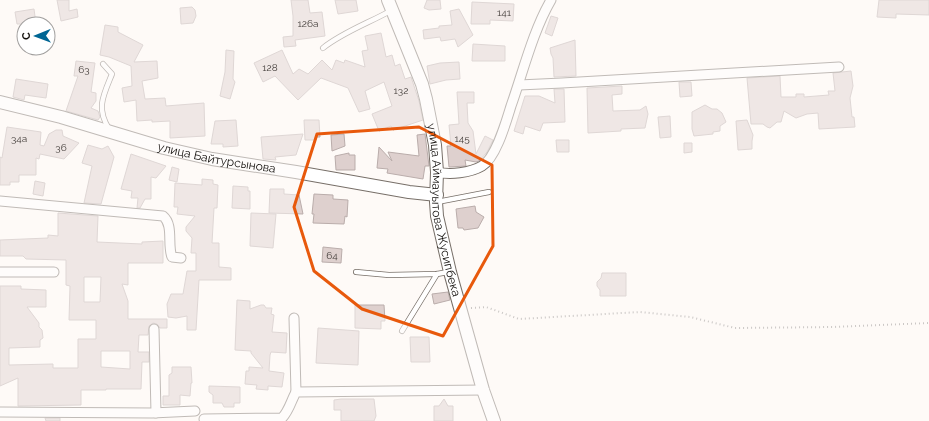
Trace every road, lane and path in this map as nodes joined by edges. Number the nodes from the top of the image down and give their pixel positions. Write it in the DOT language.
graph roads {
  1 [pos="551,0"];
  2 [pos="390,5"];
  3 [pos="323,48"];
  4 [pos="103,64"];
  5 [pos="839,67"];
  6 [pos="519,85"];
  7 [pos="0,102"];
  8 [pos="110,131"];
  9 [pos="437,172"];
  10 [pos="490,192"];
  11 [pos="436,198"];
  12 [pos="0,201"];
  13 [pos="181,258"];
  14 [pos="0,272"];
  15 [pos="54,272"];
  16 [pos="356,272"];
  17 [pos="450,272"];
  18 [pos="437,274"];
  19 [pos="462,311"];
  20 [pos="294,318"];
  21 [pos="929,323"];
  22 [pos="154,329"];
  23 [pos="402,331"];
  24 [pos="483,390"];
  25 [pos="296,392"];
  26 [pos="194,411"];
  27 [pos="0,412"];
  28 [pos="156,413"];
  29 [pos="204,419"];
  30 [pos="494,421"];
  1 -- 6 [label="street"];
  2 -- 3 [label="lane"];
  2 -- 9 [label="street, улица Аймауытова Жусипбека"];
  4 -- 8 [label="lane"];
  5 -- 6 [label="street"];
  6 -- 9 [label="street"];
  7 -- 8 [label="street, улица Байтурсынова"];
  8 -- 11 [label="street, улица Байтурсынова"];
  9 -- 11 [label="street, улица Аймауытова Жусипбека"];
  10 -- 11 [label="lane"];
  11 -- 17 [label="street, улица Аймауытова Жусипбека"];
  12 -- 13 [label="street"];
  14 -- 15 [label="street"];
  16 -- 18 [label="lane"];
  17 -- 18 [label="lane"];
  17 -- 19 [label="street, улица Аймауытова Жусипбека"];
  18 -- 23 [label="lane"];
  19 -- 21 [label="path"];
  19 -- 24 [label="street, улица Аймауытова Жусипбека"];
  20 -- 25 [label="street"];
  22 -- 28 [label="street"];
  24 -- 25 [label="street"];
  24 -- 30 [label="street, улица Аймауытова Жусипбека"];
  25 -- 29 [label="street"];
  26 -- 28 [label="street"];
  27 -- 28 [label="street"];
}
